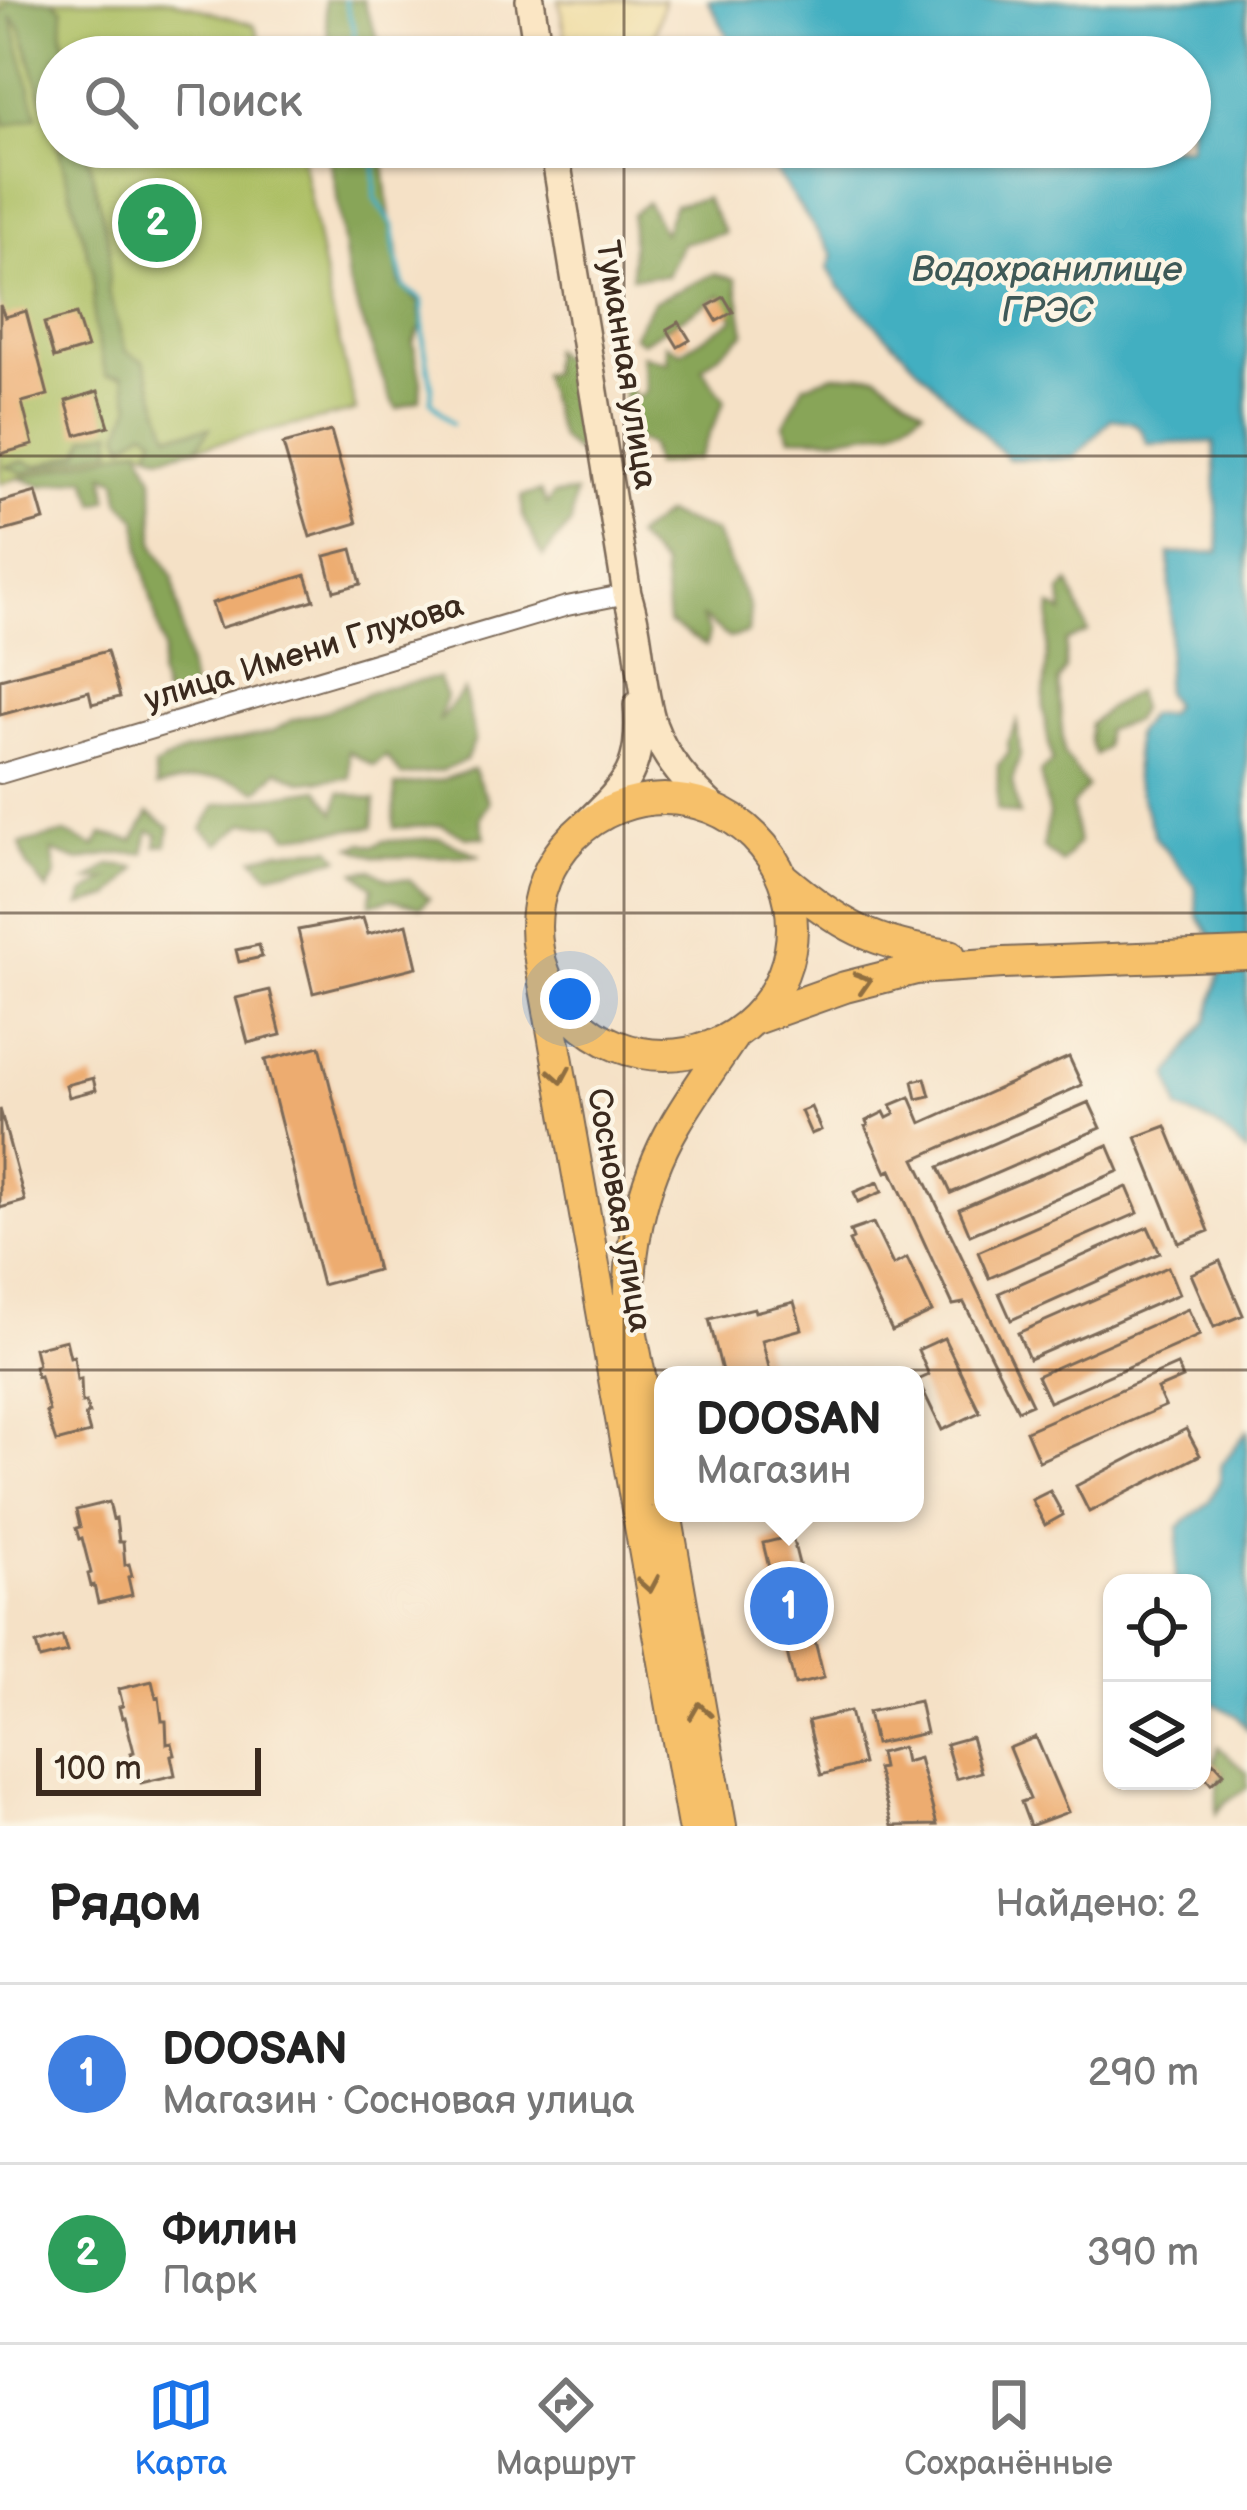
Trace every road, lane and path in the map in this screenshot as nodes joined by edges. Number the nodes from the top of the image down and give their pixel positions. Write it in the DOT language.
graph roads {
  1 [pos="530,0"];
  2 [pos="536,36"];
  3 [pos="557,168"];
  4 [pos="627,594"];
  5 [pos="0,774"];
  6 [pos="716,810"];
  7 [pos="583,827"];
  8 [pos="782,877"];
  9 [pos="1247,955"];
  10 [pos="540,960"];
  11 [pos="1003,963"];
  12 [pos="743,1028"];
  13 [pos="654,1449"];
  14 [pos="668,1522"];
  15 [pos="693,1826"];
  16 [pos="721,1826"];
  1 -- 2 [label="street"];
  3 -- 4 [label="street, Туманная улица"];
  4 -- 5 [label="street, улица Имени Глухова"];
  4 -- 6 [label="street, Туманная улица"];
  4 -- 7 [label="street, Туманная улица"];
  6 -- 7 [label="main road"];
  6 -- 8 [label="main road"];
  7 -- 10 [label="main road"];
  8 -- 11 [label="main road"];
  8 -- 12 [label="main road"];
  9 -- 11 [label="main road"];
  10 -- 12 [label="main road"];
  10 -- 15 [label="main road, Сосновая улица, one-way"];
  12 -- 11 [label="main road, one-way"];
  12 -- 13 [label="main road, Сосновая улица"];
  16 -- 14 [label="main road, one-way"];
}
